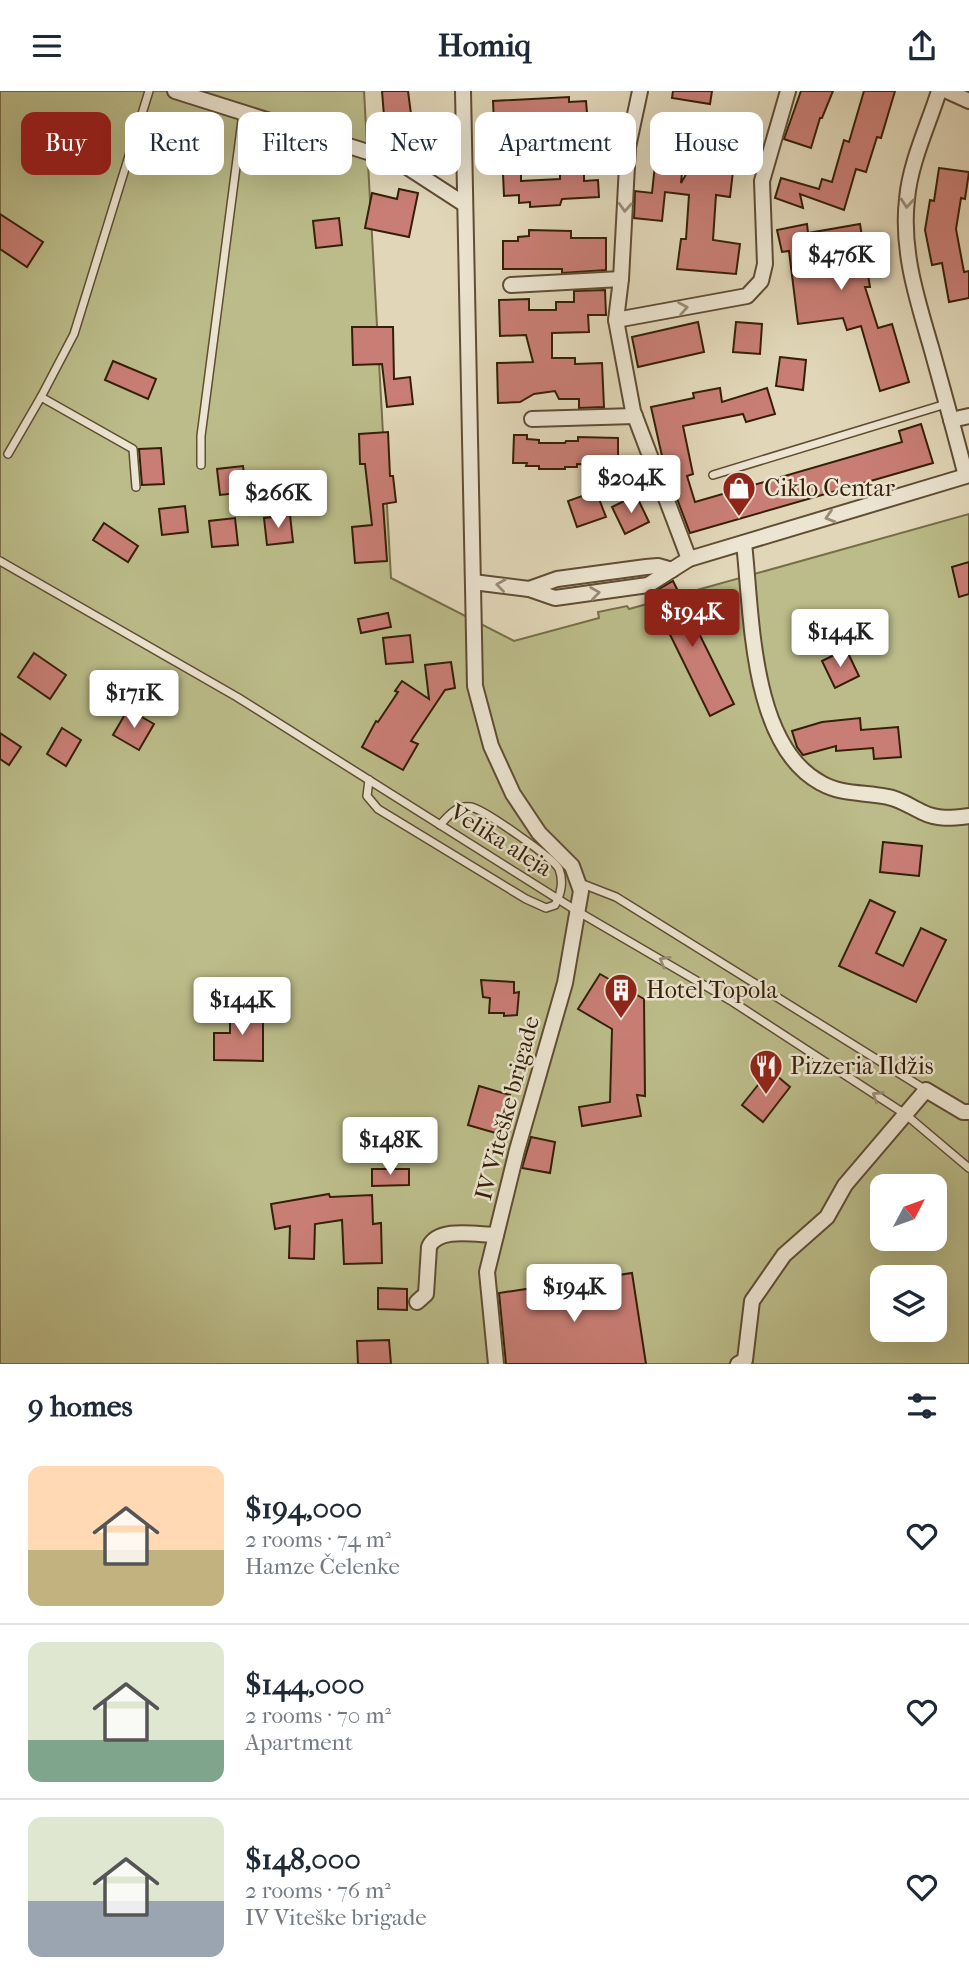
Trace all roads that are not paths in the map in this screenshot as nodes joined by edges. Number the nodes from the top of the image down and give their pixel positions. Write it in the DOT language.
graph roads {
  1 [pos="149,91"];
  2 [pos="175,91"];
  3 [pos="463,91"];
  4 [pos="640,91"];
  5 [pos="788,91"];
  6 [pos="939,91"];
  7 [pos="947,91"];
  8 [pos="969,101"];
  9 [pos="240,112"];
  10 [pos="636,112"];
  11 [pos="352,147"];
  12 [pos="238,151"];
  13 [pos="627,175"];
  14 [pos="464,204"];
  15 [pos="621,279"];
  16 [pos="511,285"];
  17 [pos="616,320"];
  18 [pos="41,397"];
  19 [pos="946,404"];
  20 [pos="635,416"];
  21 [pos="969,416"];
  22 [pos="532,419"];
  23 [pos="951,420"];
  24 [pos="8,454"];
  25 [pos="201,464"];
  26 [pos="713,475"];
  27 [pos="136,487"];
  28 [pos="744,543"];
  29 [pos="690,559"];
  30 [pos="0,561"];
  31 [pos="473,582"];
  32 [pos="369,780"];
  33 [pos="969,816"];
  34 [pos="440,825"];
  35 [pos="580,883"];
  36 [pos="558,899"];
  37 [pos="578,911"];
  38 [pos="926,1090"];
  39 [pos="969,1112"];
  40 [pos="905,1114"];
  41 [pos="969,1168"];
  42 [pos="496,1235"];
  43 [pos="417,1302"];
  44 [pos="496,1364"];
  45 [pos="738,1364"];
  1 -- 18 [label="lane"];
  2 -- 9 [label="street"];
  3 -- 14 [label="street, IV Viteške brigade"];
  4 -- 10 [label="street"];
  17 -- 5 [label="street, one-way"];
  6 -- 19 [label="street, one-way"];
  7 -- 8 [label="street"];
  11 -- 14 [label="street"];
  12 -- 25 [label="lane"];
  13 -- 15 [label="street, one-way"];
  14 -- 31 [label="street, IV Viteške brigade"];
  15 -- 16 [label="street"];
  15 -- 17 [label="street"];
  17 -- 20 [label="street"];
  18 -- 24 [label="lane"];
  18 -- 27 [label="lane"];
  19 -- 23 [label="street"];
  19 -- 26 [label="lane"];
  20 -- 22 [label="street"];
  20 -- 29 [label="street"];
  21 -- 23 [label="street"];
  23 -- 28 [label="street, one-way"];
  28 -- 29 [label="street"];
  28 -- 33 [label="street"];
  29 -- 31 [label="street, one-way"];
  30 -- 32 [label="lane, Velika aleja"];
  31 -- 35 [label="street, IV Viteške brigade"];
  32 -- 34 [label="lane, Velika aleja"];
  32 -- 36 [label="lane"];
  34 -- 36 [label="lane, Velika aleja"];
  34 -- 36 [label="lane"];
  35 -- 37 [label="street, IV Viteške brigade"];
  35 -- 38 [label="lane"];
  36 -- 37 [label="lane, Velika aleja"];
  40 -- 37 [label="lane, Velika aleja, one-way"];
  37 -- 42 [label="street, IV Viteške brigade"];
  38 -- 39 [label="street"];
  38 -- 40 [label="street"];
  40 -- 41 [label="lane, Velika aleja"];
  40 -- 45 [label="street"];
  42 -- 43 [label="street"];
  42 -- 44 [label="street, IV Viteške brigade"];
}
